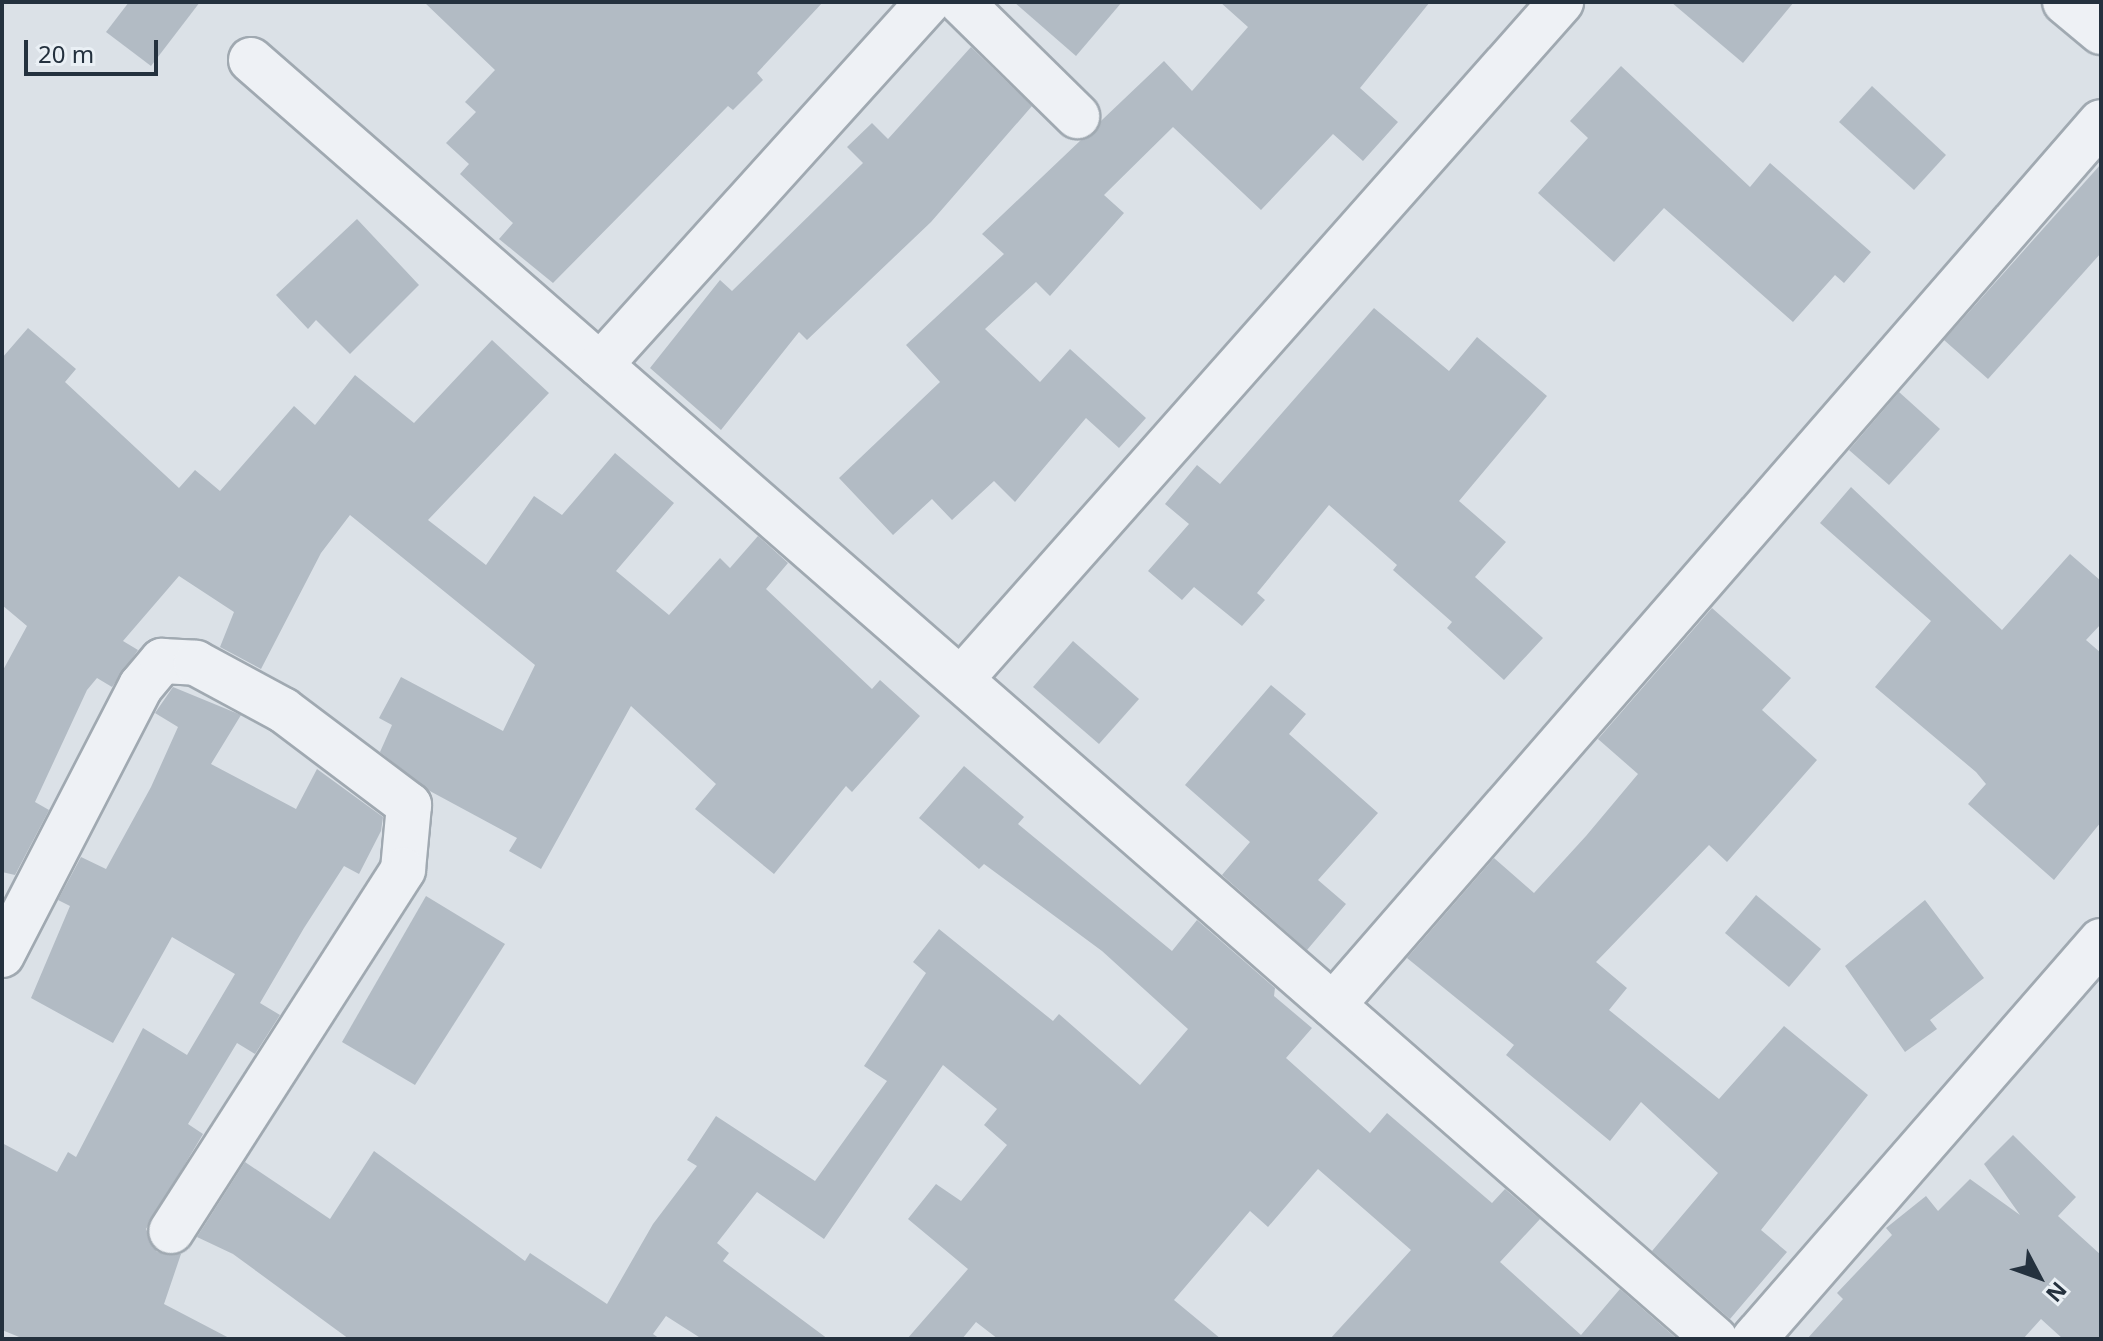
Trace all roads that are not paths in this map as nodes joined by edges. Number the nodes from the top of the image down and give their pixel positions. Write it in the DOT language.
graph roads {
  1 [pos="928,2"];
  2 [pos="961,2"];
  3 [pos="1561,2"];
  4 [pos="2065,2"];
  5 [pos="2101,32"];
  6 [pos="251,60"];
  7 [pos="1077,116"];
  8 [pos="2101,122"];
  9 [pos="600,365"];
  10 [pos="963,677"];
  11 [pos="2101,941"];
  12 [pos="2,955"];
  13 [pos="1333,1005"];
  14 [pos="171,1231"];
  15 [pos="1715,1339"];
  16 [pos="1754,1339"];
  1 -- 9 [label="street"];
  2 -- 7 [label="street"];
  3 -- 10 [label="street"];
  4 -- 5 [label="street"];
  6 -- 9 [label="street"];
  8 -- 13 [label="street"];
  9 -- 10 [label="street"];
  10 -- 13 [label="street"];
  11 -- 16 [label="street"];
  12 -- 14 [label="street"];
  13 -- 15 [label="street"];
}
